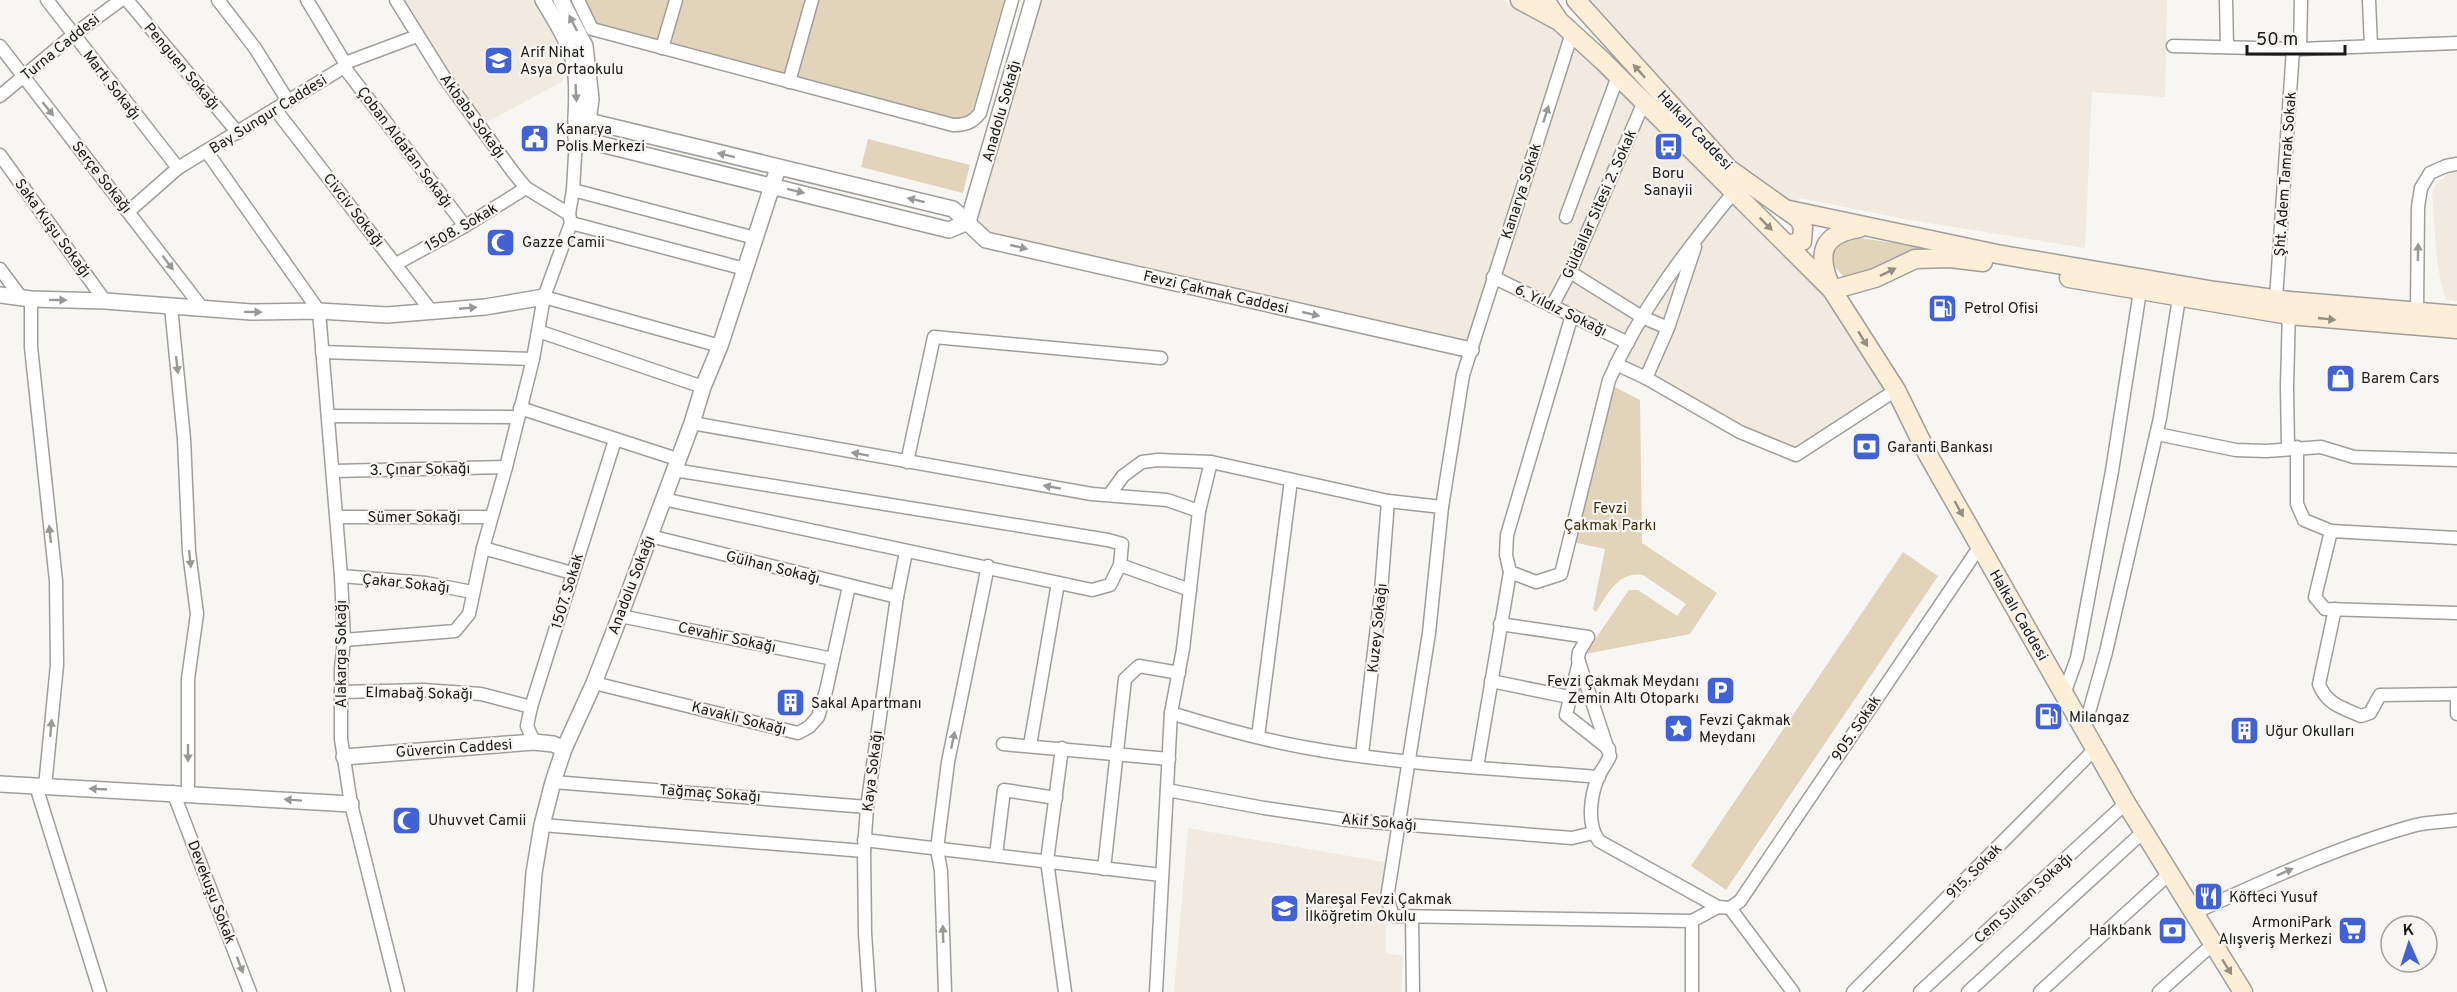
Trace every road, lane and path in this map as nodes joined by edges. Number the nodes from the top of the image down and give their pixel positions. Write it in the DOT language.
graph roads {
  1 [pos="47,0"];
  2 [pos="121,0"];
  3 [pos="127,0"];
  4 [pos="218,0"];
  5 [pos="307,0"];
  6 [pos="396,0"];
  7 [pos="543,0"];
  8 [pos="561,0"];
  9 [pos="578,0"];
  10 [pos="676,0"];
  11 [pos="812,0"];
  12 [pos="1012,0"];
  13 [pos="1033,0"];
  14 [pos="1520,0"];
  15 [pos="1545,0"];
  16 [pos="2226,0"];
  17 [pos="2301,0"];
  18 [pos="2369,0"];
  19 [pos="1574,1"];
  20 [pos="1566,27"];
  21 [pos="73,35"];
  22 [pos="417,36"];
  23 [pos="2457,43"];
  24 [pos="0,46"];
  25 [pos="2173,46"];
  26 [pos="2371,46"];
  27 [pos="2227,47"];
  28 [pos="662,48"];
  29 [pos="2297,49"];
  30 [pos="345,65"];
  31 [pos="1618,76"];
  32 [pos="22,77"];
  33 [pos="789,81"];
  34 [pos="0,96"];
  35 [pos="288,101"];
  36 [pos="1644,102"];
  37 [pos="275,109"];
  38 [pos="582,119"];
  39 [pos="238,133"];
  40 [pos="581,139"];
  41 [pos="207,152"];
  42 [pos="0,155"];
  43 [pos="2457,164"];
  44 [pos="178,168"];
  45 [pos="778,168"];
  46 [pos="772,185"];
  47 [pos="526,188"];
  48 [pos="573,190"];
  49 [pos="1734,192"];
  50 [pos="1789,210"];
  51 [pos="129,211"];
  52 [pos="1566,217"];
  53 [pos="570,218"];
  54 [pos="968,222"];
  55 [pos="465,226"];
  56 [pos="1867,227"];
  57 [pos="1699,235"];
  58 [pos="755,238"];
  59 [pos="1788,245"];
  60 [pos="396,264"];
  61 [pos="0,269"];
  62 [pos="745,269"];
  63 [pos="1570,272"];
  64 [pos="1493,277"];
  65 [pos="1832,290"];
  66 [pos="2140,291"];
  67 [pos="0,295"];
  68 [pos="544,297"];
  69 [pos="26,298"];
  70 [pos="2179,298"];
  71 [pos="105,301"];
  72 [pos="2285,305"];
  73 [pos="1552,306"];
  74 [pos="171,307"];
  75 [pos="204,309"];
  76 [pos="319,311"];
  77 [pos="2417,311"];
  78 [pos="432,312"];
  79 [pos="1572,315"];
  80 [pos="2457,315"];
  81 [pos="1642,317"];
  82 [pos="1668,328"];
  83 [pos="2457,329"];
  84 [pos="538,331"];
  85 [pos="1628,343"];
  86 [pos="720,346"];
  87 [pos="1471,350"];
  88 [pos="322,352"];
  89 [pos="533,358"];
  90 [pos="1161,358"];
  91 [pos="1616,364"];
  92 [pos="1646,378"];
  93 [pos="703,387"];
  94 [pos="1896,390"];
  95 [pos="519,413"];
  96 [pos="329,416"];
  97 [pos="692,423"];
  98 [pos="2157,435"];
  99 [pos="615,440"];
  100 [pos="2293,448"];
  101 [pos="2457,460"];
  102 [pos="907,462"];
  103 [pos="1211,462"];
  104 [pos="675,464"];
  105 [pos="506,467"];
  106 [pos="334,471"];
  107 [pos="1291,480"];
  108 [pos="1110,494"];
  109 [pos="663,499"];
  110 [pos="1388,501"];
  111 [pos="1442,507"];
  112 [pos="1199,511"];
  113 [pos="337,517"];
  114 [pos="491,517"];
  115 [pos="2331,531"];
  116 [pos="650,536"];
  117 [pos="2457,538"];
  118 [pos="1980,546"];
  119 [pos="483,548"];
  120 [pos="906,552"];
  121 [pos="1120,565"];
  122 [pos="988,566"];
  123 [pos="1510,572"];
  124 [pos="572,573"];
  125 [pos="341,576"];
  126 [pos="1058,583"];
  127 [pos="849,586"];
  128 [pos="1190,590"];
  129 [pos="472,592"];
  130 [pos="897,597"];
  131 [pos="2335,609"];
  132 [pos="2457,613"];
  133 [pos="620,616"];
  134 [pos="1500,624"];
  135 [pos="344,640"];
  136 [pos="833,659"];
  137 [pos="1579,662"];
  138 [pos="1179,673"];
  139 [pos="1491,681"];
  140 [pos="594,683"];
  141 [pos="341,692"];
  142 [pos="2064,694"];
  143 [pos="2457,694"];
  144 [pos="1569,697"];
  145 [pos="531,707"];
  146 [pos="1171,713"];
  147 [pos="2457,714"];
  148 [pos="2084,730"];
  149 [pos="1258,737"];
  150 [pos="534,742"];
  151 [pos="1003,744"];
  152 [pos="1030,745"];
  153 [pos="1062,748"];
  154 [pos="564,749"];
  155 [pos="2095,749"];
  156 [pos="1609,750"];
  157 [pos="1118,753"];
  158 [pos="1362,754"];
  159 [pos="344,757"];
  160 [pos="1168,759"];
  161 [pos="1409,760"];
  162 [pos="1477,767"];
  163 [pos="1599,777"];
  164 [pos="553,782"];
  165 [pos="0,784"];
  166 [pos="41,786"];
  167 [pos="1167,790"];
  168 [pos="180,793"];
  169 [pos="1056,798"];
  170 [pos="2126,803"];
  171 [pos="351,804"];
  172 [pos="867,807"];
  173 [pos="2457,820"];
  174 [pos="1399,824"];
  175 [pos="542,825"];
  176 [pos="2143,832"];
  177 [pos="1593,833"];
  178 [pos="864,846"];
  179 [pos="937,849"];
  180 [pos="996,855"];
  181 [pos="1047,861"];
  182 [pos="1104,868"];
  183 [pos="2169,874"];
  184 [pos="1161,875"];
  185 [pos="1724,908"];
  186 [pos="2194,913"];
  187 [pos="1412,916"];
  188 [pos="1692,921"];
  189 [pos="2213,944"];
  190 [pos="100,992"];
  191 [pos="250,992"];
  192 [pos="398,992"];
  193 [pos="525,992"];
  194 [pos="869,992"];
  195 [pos="945,992"];
  196 [pos="1065,992"];
  197 [pos="1156,992"];
  198 [pos="1413,992"];
  199 [pos="1692,992"];
  200 [pos="1793,992"];
  201 [pos="1852,992"];
  202 [pos="1920,992"];
  203 [pos="1968,992"];
  204 [pos="2040,992"];
  205 [pos="2158,992"];
  206 [pos="2242,992"];
  1 -- 21 [label="street, Martı Sokağı"];
  2 -- 21 [label="street, Turna Caddesi"];
  3 -- 39 [label="street, Penguen Sokağı"];
  4 -- 35 [label="street"];
  5 -- 30 [label="street, Çoban Aldatan Sokağı"];
  6 -- 22 [label="street, Akbaba Sokağı"];
  7 -- 38 [label="street, one-way"];
  38 -- 8 [label="street, one-way"];
  9 -- 28 [label="street"];
  10 -- 28 [label="street"];
  11 -- 33 [label="street"];
  12 -- 33 [label="street"];
  13 -- 54 [label="street, Anadolu Sokağı"];
  14 -- 20 [label="main road"];
  15 -- 20 [label="main road, Halkalı Caddesi"];
  16 -- 27 [label="street"];
  17 -- 29 [label="street, Şht. Adem Tamrak Sokak"];
  18 -- 26 [label="street"];
  50 -- 19 [label="main road, Halkalı Caddesi, one-way"];
  20 -- 31 [label="main road, Halkalı Caddesi"];
  64 -- 20 [label="street, Kanarya Sokak, one-way"];
  21 -- 32 [label="street, Turna Caddesi"];
  21 -- 44 [label="street, Martı Sokağı"];
  22 -- 30 [label="street, Bay Sungur Caddesi"];
  22 -- 47 [label="street, Akbaba Sokağı"];
  23 -- 26 [label="street"];
  24 -- 32 [label="street, Serçe Sokağı"];
  25 -- 27 [label="street"];
  26 -- 29 [label="street"];
  27 -- 29 [label="street"];
  28 -- 33 [label="street"];
  29 -- 72 [label="street, Şht. Adem Tamrak Sokak"];
  30 -- 35 [label="street, Bay Sungur Caddesi"];
  30 -- 55 [label="street, Çoban Aldatan Sokağı"];
  31 -- 36 [label="main road, Halkalı Caddesi"];
  31 -- 52 [label="street"];
  32 -- 34 [label="street, Turna Caddesi"];
  32 -- 51 [label="street, Serçe Sokağı, one-way"];
  35 -- 37 [label="street, Bay Sungur Caddesi"];
  36 -- 49 [label="main road, Halkalı Caddesi"];
  36 -- 63 [label="street, Güldallar Sitesi 2. Sokak"];
  37 -- 39 [label="street, Bay Sungur Caddesi"];
  37 -- 60 [label="street, Civciv Sokağı"];
  38 -- 40 [label="street"];
  45 -- 38 [label="street, one-way"];
  39 -- 41 [label="street, Bay Sungur Caddesi"];
  40 -- 46 [label="street"];
  40 -- 48 [label="street"];
  41 -- 44 [label="street, Bay Sungur Caddesi"];
  41 -- 76 [label="street"];
  42 -- 71 [label="street, Saka Kuşu Sokağı"];
  77 -- 43 [label="street, one-way"];
  44 -- 51 [label="street, Bay Sungur Caddesi"];
  45 -- 46 [label="street, Anadolu Sokağı"];
  54 -- 45 [label="street, one-way"];
  46 -- 54 [label="street, one-way"];
  46 -- 58 [label="street, Anadolu Sokağı"];
  47 -- 53 [label="street, Akbaba Sokağı"];
  47 -- 55 [label="street, 1508. Sokak"];
  48 -- 53 [label="street"];
  48 -- 58 [label="street"];
  49 -- 57 [label="street"];
  49 -- 59 [label="main road, Halkalı Caddesi, one-way"];
  50 -- 56 [label="main road"];
  50 -- 59 [label="main road, Halkalı Caddesi"];
  51 -- 75 [label="street, Serçe Sokağı, one-way"];
  53 -- 62 [label="street, Akbaba Sokağı"];
  53 -- 68 [label="street"];
  54 -- 87 [label="street, Fevzi Çakmak Caddesi, one-way"];
  55 -- 60 [label="street, 1508. Sokak"];
  56 -- 65 [label="main road"];
  56 -- 72 [label="main road"];
  57 -- 81 [label="street"];
  57 -- 82 [label="street"];
  58 -- 62 [label="street, Anadolu Sokağı"];
  59 -- 65 [label="main road, Halkalı Caddesi"];
  60 -- 78 [label="street, Civciv Sokağı"];
  61 -- 69 [label="street"];
  62 -- 86 [label="street, Anadolu Sokağı"];
  63 -- 73 [label="street, Güldallar Sitesi 2. Sokak"];
  63 -- 81 [label="street"];
  64 -- 73 [label="street, 6. Yıldız Sokağı"];
  64 -- 87 [label="street, Kanarya Sokak"];
  65 -- 66 [label="main road, one-way"];
  65 -- 94 [label="main road, Halkalı Caddesi, one-way"];
  66 -- 70 [label="main road"];
  66 -- 142 [label="street"];
  67 -- 69 [label="street"];
  78 -- 68 [label="street, one-way"];
  68 -- 84 [label="street"];
  68 -- 86 [label="street"];
  69 -- 71 [label="street, one-way"];
  166 -- 69 [label="street, one-way"];
  70 -- 72 [label="main road"];
  70 -- 98 [label="street"];
  71 -- 74 [label="street"];
  72 -- 77 [label="main road"];
  72 -- 83 [label="main road, one-way"];
  72 -- 100 [label="street, Şht. Adem Tamrak Sokak"];
  73 -- 79 [label="street, 6. Yıldız Sokağı"];
  74 -- 75 [label="street"];
  74 -- 168 [label="street, one-way"];
  75 -- 76 [label="street, one-way"];
  76 -- 78 [label="street"];
  76 -- 88 [label="street, Alakarga Sokağı"];
  77 -- 80 [label="main road"];
  79 -- 85 [label="street, 6. Yıldız Sokağı"];
  79 -- 123 [label="street"];
  81 -- 82 [label="street"];
  81 -- 85 [label="street"];
  82 -- 92 [label="street"];
  84 -- 89 [label="street"];
  84 -- 93 [label="street"];
  85 -- 91 [label="street"];
  86 -- 93 [label="street, Anadolu Sokağı"];
  87 -- 111 [label="street, Kanarya Sokak"];
  88 -- 89 [label="street"];
  88 -- 96 [label="street, Alakarga Sokağı"];
  89 -- 95 [label="street"];
  90 -- 102 [label="street"];
  91 -- 92 [label="street"];
  91 -- 123 [label="street"];
  92 -- 94 [label="street"];
  93 -- 97 [label="street, Anadolu Sokağı"];
  94 -- 118 [label="main road, Halkalı Caddesi, one-way"];
  95 -- 96 [label="street"];
  95 -- 99 [label="street"];
  95 -- 105 [label="street"];
  96 -- 106 [label="street, Alakarga Sokağı"];
  102 -- 97 [label="street, one-way"];
  97 -- 104 [label="street, Anadolu Sokağı"];
  98 -- 100 [label="street"];
  98 -- 148 [label="street"];
  99 -- 104 [label="street"];
  99 -- 124 [label="street, 1507. Sokak"];
  100 -- 101 [label="street"];
  100 -- 115 [label="street, Şht. Adem Tamrak Sokak"];
  108 -- 102 [label="street, one-way"];
  103 -- 107 [label="street"];
  103 -- 108 [label="street"];
  103 -- 112 [label="street"];
  104 -- 109 [label="street, Anadolu Sokağı"];
  104 -- 121 [label="street"];
  105 -- 106 [label="street, 3. Çınar Sokağı"];
  105 -- 114 [label="street"];
  106 -- 113 [label="street, Alakarga Sokağı"];
  107 -- 110 [label="street"];
  107 -- 149 [label="street"];
  108 -- 112 [label="street"];
  109 -- 116 [label="street, Anadolu Sokağı"];
  109 -- 120 [label="street"];
  110 -- 111 [label="street"];
  110 -- 158 [label="street, Kuzey Sokağı"];
  111 -- 161 [label="street, Kanarya Sokak"];
  112 -- 128 [label="street"];
  113 -- 114 [label="street, Sümer Sokağı"];
  113 -- 125 [label="street, Alakarga Sokağı"];
  114 -- 119 [label="street"];
  115 -- 117 [label="street"];
  115 -- 131 [label="street"];
  116 -- 127 [label="street, Gülhan Sokağı"];
  116 -- 133 [label="street, Anadolu Sokağı"];
  118 -- 142 [label="main road, Halkalı Caddesi"];
  118 -- 185 [label="street, 905. Sokak"];
  119 -- 124 [label="street"];
  119 -- 129 [label="street"];
  120 -- 122 [label="street"];
  120 -- 130 [label="street, Kaya Sokağı"];
  121 -- 126 [label="street"];
  121 -- 128 [label="street"];
  122 -- 126 [label="street"];
  179 -- 122 [label="street, one-way"];
  123 -- 134 [label="street"];
  124 -- 145 [label="street, 1507. Sokak"];
  125 -- 129 [label="street, Çakar Sokağı"];
  125 -- 135 [label="street, Alakarga Sokağı"];
  126 -- 152 [label="street"];
  127 -- 130 [label="street, Gülhan Sokağı"];
  127 -- 136 [label="street, Kavaklı Sokağı"];
  128 -- 138 [label="street"];
  129 -- 135 [label="street"];
  130 -- 172 [label="street, Kaya Sokağı"];
  131 -- 132 [label="street"];
  131 -- 143 [label="street"];
  133 -- 136 [label="street, Cevahir Sokağı"];
  133 -- 140 [label="street, Anadolu Sokağı"];
  134 -- 137 [label="street"];
  134 -- 139 [label="street"];
  135 -- 141 [label="street, Alakarga Sokağı"];
  136 -- 140 [label="street, Kavaklı Sokağı"];
  137 -- 144 [label="street"];
  137 -- 156 [label="street"];
  138 -- 146 [label="street"];
  138 -- 157 [label="street"];
  139 -- 144 [label="street"];
  139 -- 162 [label="street"];
  140 -- 154 [label="street, Anadolu Sokağı"];
  141 -- 145 [label="street, Elmabağ Sokağı"];
  141 -- 159 [label="street, Alakarga Sokağı"];
  142 -- 148 [label="main road, Halkalı Caddesi"];
  143 -- 147 [label="street"];
  144 -- 156 [label="street"];
  145 -- 150 [label="street, 1507. Sokak"];
  146 -- 149 [label="street"];
  146 -- 160 [label="street"];
  148 -- 155 [label="main road, Halkalı Caddesi"];
  149 -- 158 [label="street"];
  150 -- 154 [label="street, Güvercin Caddesi"];
  150 -- 159 [label="street, Güvercin Caddesi"];
  151 -- 152 [label="street"];
  152 -- 153 [label="street"];
  153 -- 157 [label="street"];
  153 -- 169 [label="street"];
  154 -- 164 [label="street, Anadolu Sokağı"];
  155 -- 170 [label="main road, Halkalı Caddesi"];
  155 -- 201 [label="street, 915. Sokak"];
  156 -- 163 [label="street"];
  157 -- 160 [label="street"];
  157 -- 182 [label="street"];
  158 -- 161 [label="street"];
  159 -- 171 [label="street, Alakarga Sokağı"];
  160 -- 167 [label="street"];
  161 -- 162 [label="street"];
  161 -- 174 [label="street, Kanarya Sokak"];
  162 -- 163 [label="street"];
  163 -- 177 [label="street"];
  164 -- 172 [label="street, Tağmaç Sokağı"];
  164 -- 175 [label="street, Anadolu Sokağı"];
  165 -- 166 [label="street"];
  168 -- 166 [label="street, one-way"];
  166 -- 190 [label="street"];
  167 -- 174 [label="street, Akif Sokağı"];
  167 -- 184 [label="street"];
  171 -- 168 [label="street, one-way"];
  168 -- 191 [label="street, Devekuşu Sokak, one-way"];
  169 -- 180 [label="street"];
  169 -- 181 [label="street"];
  170 -- 176 [label="main road, Halkalı Caddesi"];
  170 -- 202 [label="street, Cem Sultan Sokağı"];
  171 -- 192 [label="street, Alakarga Sokağı"];
  172 -- 178 [label="street, Kaya Sokağı"];
  186 -- 173 [label="street, one-way"];
  174 -- 177 [label="street, Akif Sokağı"];
  174 -- 187 [label="street, Kanarya Sokak"];
  175 -- 178 [label="street"];
  175 -- 193 [label="street, Anadolu Sokağı"];
  176 -- 183 [label="main road, Halkalı Caddesi"];
  176 -- 203 [label="street"];
  177 -- 185 [label="street"];
  178 -- 179 [label="street"];
  178 -- 194 [label="street, Kaya Sokağı"];
  179 -- 180 [label="street"];
  195 -- 179 [label="street, one-way"];
  180 -- 181 [label="street"];
  181 -- 182 [label="street"];
  181 -- 196 [label="street"];
  182 -- 184 [label="street"];
  183 -- 186 [label="main road, Halkalı Caddesi"];
  183 -- 204 [label="street"];
  184 -- 197 [label="street"];
  185 -- 188 [label="street"];
  185 -- 200 [label="street"];
  186 -- 189 [label="main road, Halkalı Caddesi"];
  187 -- 188 [label="street"];
  187 -- 198 [label="street"];
  188 -- 199 [label="street"];
  189 -- 205 [label="street"];
  189 -- 206 [label="main road, Halkalı Caddesi, one-way"];
}
